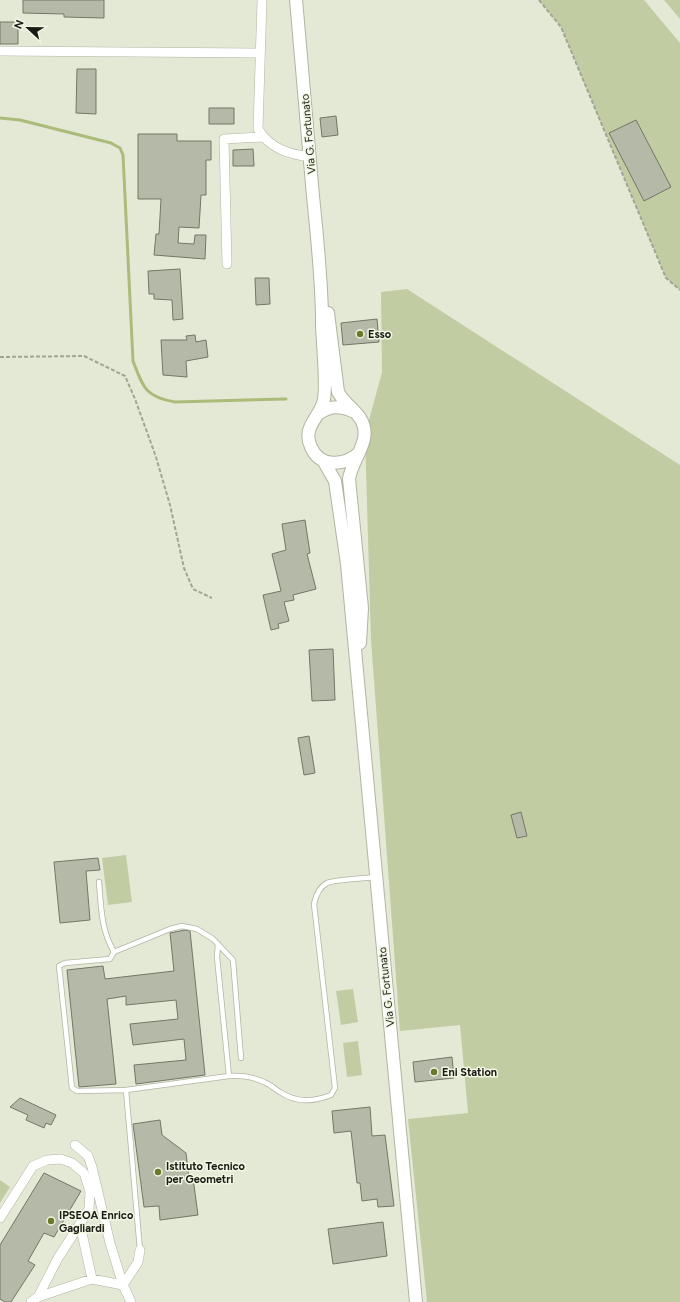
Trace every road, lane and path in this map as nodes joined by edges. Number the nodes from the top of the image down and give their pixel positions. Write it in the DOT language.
graph roads {
  1 [pos="262,0"];
  2 [pos="296,0"];
  3 [pos="539,0"];
  4 [pos="0,51"];
  5 [pos="260,53"];
  6 [pos="263,137"];
  7 [pos="310,157"];
  8 [pos="227,264"];
  9 [pos="319,267"];
  10 [pos="680,290"];
  11 [pos="0,357"];
  12 [pos="352,410"];
  13 [pos="318,414"];
  14 [pos="359,453"];
  15 [pos="324,460"];
  16 [pos="212,598"];
  17 [pos="359,672"];
  18 [pos="375,877"];
  19 [pos="99,882"];
  20 [pos="218,944"];
  21 [pos="114,952"];
  22 [pos="241,1058"];
  23 [pos="229,1076"];
  24 [pos="126,1090"];
  25 [pos="75,1145"];
  26 [pos="0,1218"];
  27 [pos="80,1224"];
  28 [pos="140,1250"];
  29 [pos="92,1279"];
  30 [pos="123,1285"];
  31 [pos="34,1300"];
  32 [pos="131,1302"];
  33 [pos="416,1302"];
  1 -- 5 [label="street"];
  2 -- 7 [label="main road, Via G. Fortunato"];
  3 -- 10 [label="path"];
  4 -- 5 [label="street"];
  5 -- 6 [label="street"];
  6 -- 7 [label="street"];
  6 -- 8 [label="street"];
  7 -- 9 [label="main road, Via G. Fortunato"];
  9 -- 12 [label="main road"];
  9 -- 13 [label="main road"];
  11 -- 16 [label="path"];
  12 -- 13 [label="main road"];
  12 -- 14 [label="main road"];
  13 -- 15 [label="main road"];
  14 -- 15 [label="main road"];
  14 -- 17 [label="main road"];
  15 -- 17 [label="main road"];
  17 -- 18 [label="main road, Via G. Fortunato"];
  18 -- 23 [label="lane"];
  18 -- 33 [label="main road, Via G. Fortunato"];
  19 -- 21 [label="lane"];
  20 -- 21 [label="lane"];
  20 -- 22 [label="lane"];
  20 -- 23 [label="lane"];
  21 -- 24 [label="lane"];
  23 -- 24 [label="lane"];
  24 -- 28 [label="lane"];
  25 -- 30 [label="street"];
  26 -- 27 [label="street"];
  27 -- 29 [label="street"];
  27 -- 31 [label="street"];
  28 -- 30 [label="street"];
  29 -- 30 [label="street"];
  29 -- 31 [label="street"];
  30 -- 32 [label="street"];
}
